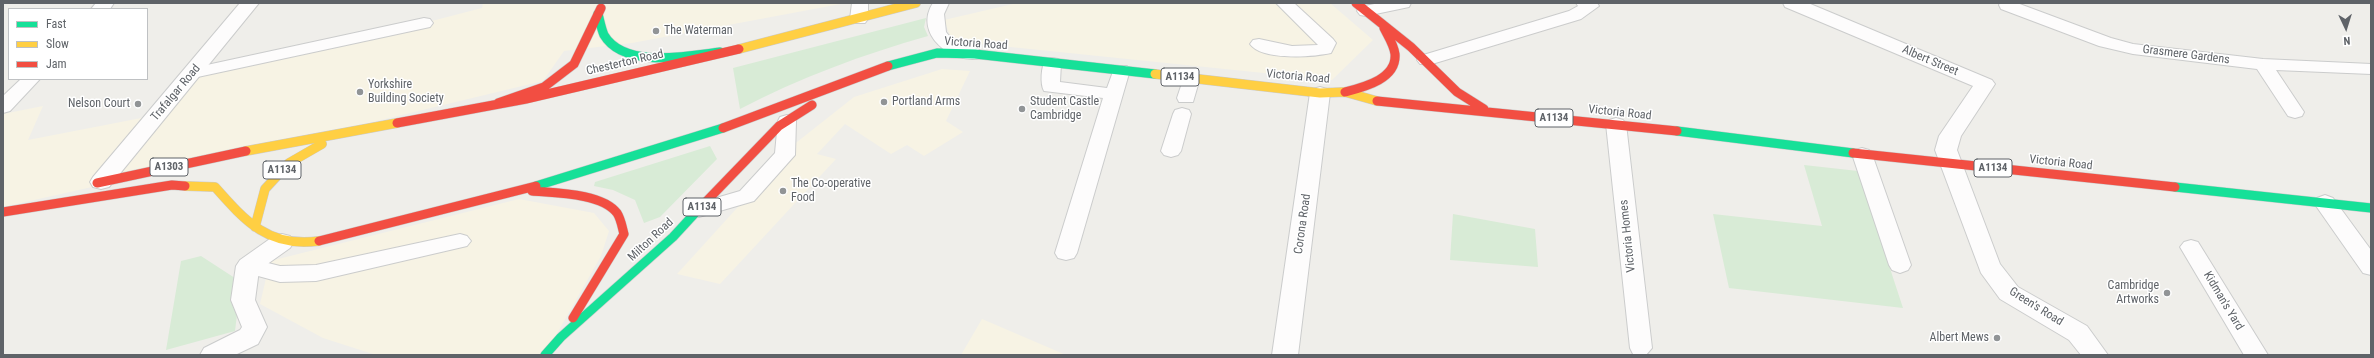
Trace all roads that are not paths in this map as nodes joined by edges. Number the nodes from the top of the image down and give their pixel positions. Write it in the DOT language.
graph roads {
  1 [pos="250,3"];
  2 [pos="603,3"];
  3 [pos="916,3"];
  4 [pos="941,3"];
  5 [pos="1284,3"];
  6 [pos="1403,3"];
  7 [pos="1584,3"];
  8 [pos="1792,3"];
  9 [pos="2007,5"];
  10 [pos="1361,7"];
  11 [pos="859,11"];
  12 [pos="598,14"];
  13 [pos="424,23"];
  14 [pos="1384,27"];
  15 [pos="1259,44"];
  16 [pos="736,50"];
  17 [pos="975,54"];
  18 [pos="1426,60"];
  19 [pos="1052,63"];
  20 [pos="2263,64"];
  21 [pos="2371,69"];
  22 [pos="1121,70"];
  23 [pos="193,73"];
  24 [pos="1191,78"];
  25 [pos="30,80"];
  26 [pos="847,83"];
  27 [pos="1345,92"];
  28 [pos="1320,93"];
  29 [pos="1114,94"];
  30 [pos="497,103"];
  31 [pos="3,107"];
  32 [pos="2295,112"];
  33 [pos="1493,113"];
  34 [pos="787,121"];
  35 [pos="1616,124"];
  36 [pos="337,136"];
  37 [pos="1171,151"];
  38 [pos="1862,154"];
  39 [pos="1951,163"];
  40 [pos="94,184"];
  41 [pos="524,190"];
  42 [pos="63,192"];
  43 [pos="2325,203"];
  44 [pos="3,208"];
  45 [pos="2371,208"];
  46 [pos="699,210"];
  47 [pos="3,212"];
  48 [pos="255,227"];
  49 [pos="460,241"];
  50 [pos="282,242"];
  51 [pos="2191,247"];
  52 [pos="1066,254"];
  53 [pos="1900,265"];
  54 [pos="248,266"];
  55 [pos="2371,267"];
  56 [pos="561,337"];
  57 [pos="1640,348"];
  58 [pos="213,355"];
  59 [pos="545,355"];
  60 [pos="1285,355"];
  61 [pos="2095,355"];
  62 [pos="2256,355"];
  1 -- 23 [label="street, Trafalgar Road"];
  2 -- 12 [label="main road"];
  3 -- 11 [label="main road, Chesterton Road / A1134"];
  4 -- 17 [label="lane"];
  5 -- 15 [label="lane"];
  6 -- 10 [label="lane"];
  7 -- 18 [label="lane"];
  8 -- 39 [label="street, Albert Street"];
  9 -- 20 [label="lane, Grasmere Gardens"];
  10 -- 14 [label="main road, A1134"];
  11 -- 16 [label="main road, Chesterton Road / A1134"];
  12 -- 16 [label="main road"];
  12 -- 30 [label="main road"];
  13 -- 23 [label="lane"];
  14 -- 18 [label="main road, A1134"];
  14 -- 27 [label="main road, A1134"];
  16 -- 30 [label="main road, Chesterton Road / A1134"];
  17 -- 19 [label="main road, Victoria Road / A1134"];
  17 -- 26 [label="main road, Victoria Road / A1134"];
  18 -- 33 [label="main road, A1134"];
  19 -- 22 [label="main road, Victoria Road / A1134"];
  19 -- 29 [label="lane"];
  20 -- 21 [label="lane, Grasmere Gardens"];
  20 -- 32 [label="lane"];
  22 -- 24 [label="main road, Victoria Road / A1134"];
  22 -- 29 [label="lane"];
  23 -- 40 [label="street, Trafalgar Road"];
  24 -- 28 [label="main road, Victoria Road / A1134"];
  24 -- 37 [label="lane"];
  25 -- 31 [label="lane"];
  26 -- 34 [label="main road, A1134"];
  26 -- 41 [label="main road, A1134"];
  27 -- 28 [label="main road, Victoria Road / A1134"];
  27 -- 33 [label="main road, Victoria Road / A1134"];
  28 -- 60 [label="street, Corona Road"];
  29 -- 52 [label="lane"];
  30 -- 36 [label="main road, Chesterton Road / A1134"];
  33 -- 35 [label="main road, Victoria Road / A1134"];
  34 -- 46 [label="lane"];
  35 -- 38 [label="main road, Victoria Road / A1134"];
  35 -- 57 [label="lane, Victoria Homes"];
  36 -- 40 [label="main road, A1303"];
  36 -- 48 [label="main road, A1134"];
  38 -- 39 [label="main road, Victoria Road / A1134"];
  38 -- 53 [label="lane"];
  39 -- 43 [label="main road, Victoria Road / A1134"];
  39 -- 61 [label="street, Green's Road"];
  41 -- 50 [label="main road, A1134"];
  41 -- 56 [label="main road"];
  42 -- 44 [label="main road"];
  43 -- 45 [label="main road, Victoria Road / A1134"];
  43 -- 55 [label="street"];
  46 -- 56 [label="main road, Milton Road / A1134"];
  47 -- 48 [label="main road, A1303"];
  48 -- 50 [label="main road, A1134"];
  49 -- 54 [label="lane"];
  50 -- 54 [label="street"];
  51 -- 62 [label="lane, Kidman's Yard"];
  54 -- 58 [label="street"];
  56 -- 59 [label="main road, Milton Road / A1134"];
}
